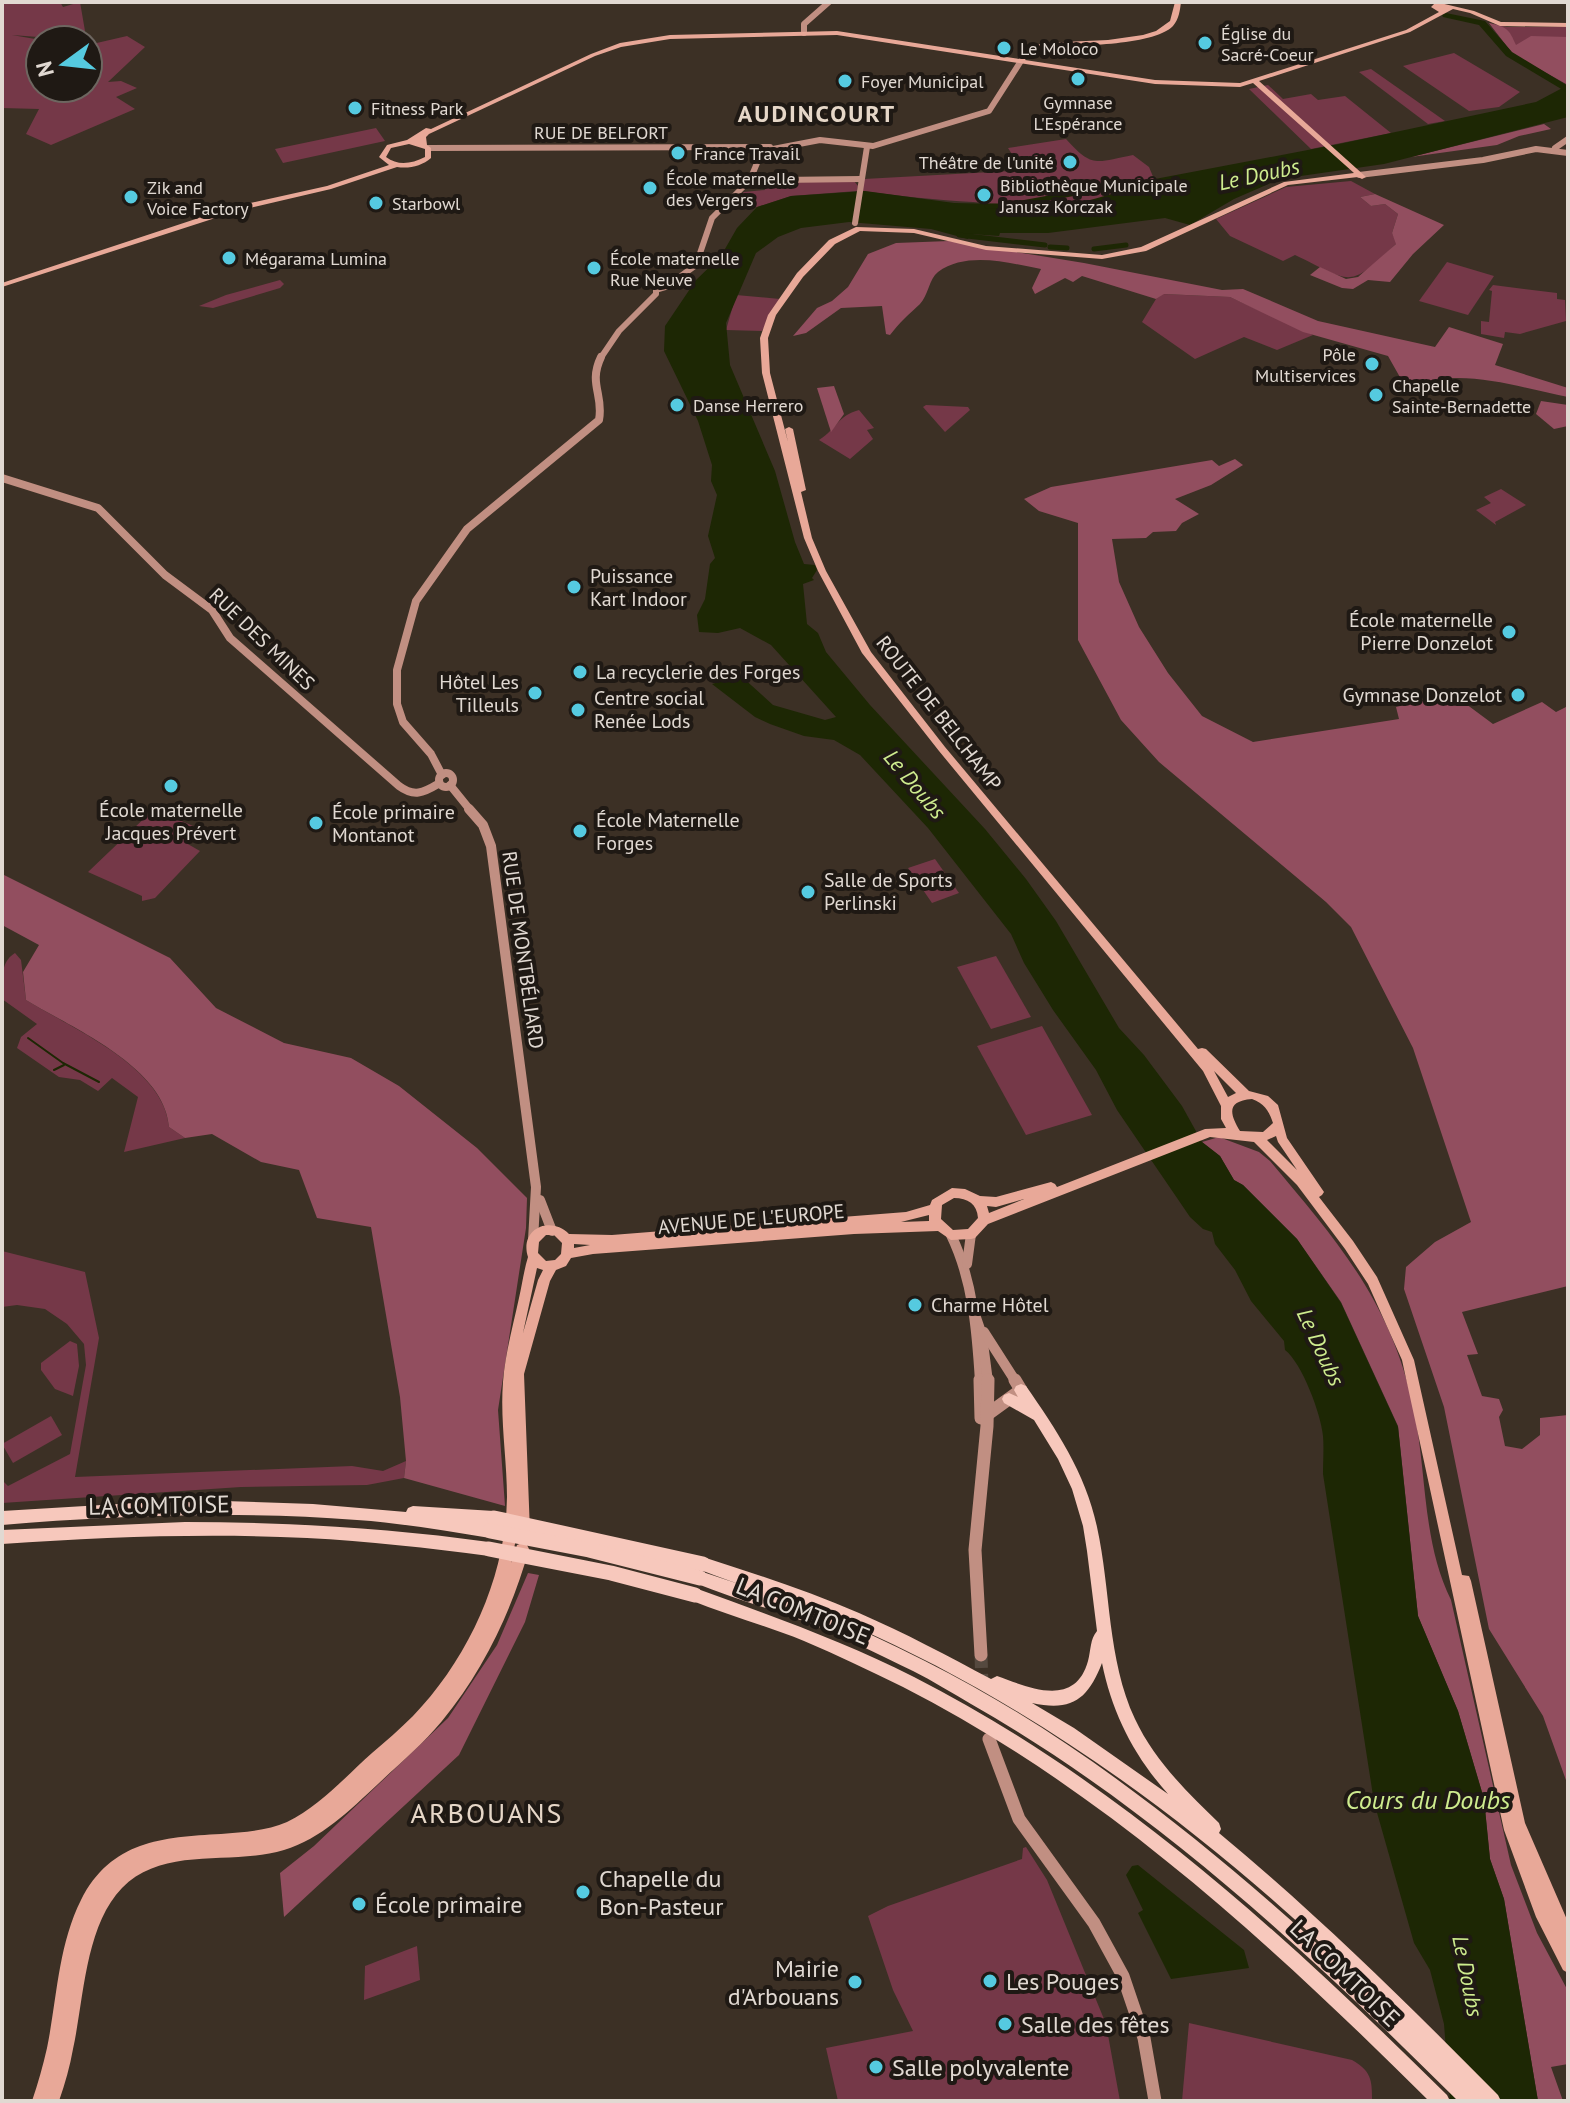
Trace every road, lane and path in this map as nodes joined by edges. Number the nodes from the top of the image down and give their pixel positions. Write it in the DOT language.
graph roads {
  1 [pos="829,2"];
  2 [pos="1178,2"];
  3 [pos="1444,6"];
  4 [pos="1568,25"];
  5 [pos="764,32"];
  6 [pos="804,32"];
  7 [pos="1027,58"];
  8 [pos="1255,81"];
  9 [pos="1568,139"];
  10 [pos="409,142"];
  11 [pos="757,147"];
  12 [pos="867,147"];
  13 [pos="1555,148"];
  14 [pos="427,149"];
  15 [pos="1568,153"];
  16 [pos="384,160"];
  17 [pos="396,165"];
  18 [pos="1358,174"];
  19 [pos="861,179"];
  20 [pos="750,183"];
  21 [pos="857,226"];
  22 [pos="882,228"];
  23 [pos="827,252"];
  24 [pos="2,282"];
  25 [pos="2,476"];
  26 [pos="440,779"];
  27 [pos="1245,1094"];
  28 [pos="1225,1109"];
  29 [pos="1279,1124"];
  30 [pos="1208,1130"];
  31 [pos="1235,1132"];
  32 [pos="1258,1138"];
  33 [pos="1137,1159"];
  34 [pos="536,1187"];
  35 [pos="978,1201"];
  36 [pos="934,1209"];
  37 [pos="984,1220"];
  38 [pos="938,1226"];
  39 [pos="552,1231"];
  40 [pos="971,1234"];
  41 [pos="951,1235"];
  42 [pos="568,1239"];
  43 [pos="533,1240"];
  44 [pos="568,1254"];
  45 [pos="533,1259"];
  46 [pos="553,1265"];
  47 [pos="966,1274"];
  48 [pos="528,1286"];
  49 [pos="539,1299"];
  50 [pos="972,1306"];
  51 [pos="978,1321"];
  52 [pos="985,1385"];
  53 [pos="1015,1390"];
  54 [pos="988,1414"];
  55 [pos="983,1448"];
  56 [pos="2,1518"];
  57 [pos="2,1537"];
  58 [pos="702,1571"];
  59 [pos="1102,1622"];
  60 [pos="981,1655"];
  61 [pos="977,1678"];
  62 [pos="989,1739"];
  63 [pos="1263,1880"];
  64 [pos="1568,1940"];
  65 [pos="1568,1965"];
  66 [pos="1414,2033"];
  67 [pos="40,2101"];
  68 [pos="51,2101"];
  69 [pos="1155,2101"];
  70 [pos="1441,2101"];
  71 [pos="1470,2101"];
  72 [pos="1492,2101"];
  1 -- 6 [label="street"];
  2 -- 7 [label="main road"];
  3 -- 4 [label="main road"];
  3 -- 8 [label="main road"];
  5 -- 6 [label="main road"];
  5 -- 10 [label="main road"];
  5 -- 14 [label="main road"];
  6 -- 7 [label="main road"];
  7 -- 8 [label="main road"];
  7 -- 8 [label="main road"];
  7 -- 12 [label="street"];
  8 -- 18 [label="main road"];
  9 -- 13 [label="street"];
  10 -- 14 [label="main road"];
  10 -- 16 [label="main road"];
  11 -- 12 [label="street"];
  11 -- 14 [label="street, RUE DE BELFORT"];
  11 -- 20 [label="street"];
  12 -- 19 [label="street"];
  13 -- 15 [label="street"];
  13 -- 18 [label="street"];
  14 -- 17 [label="main road"];
  16 -- 17 [label="main road"];
  16 -- 24 [label="main road"];
  17 -- 24 [label="main road"];
  18 -- 22 [label="main road"];
  19 -- 20 [label="street"];
  19 -- 21 [label="street"];
  20 -- 26 [label="street"];
  21 -- 22 [label="main road"];
  21 -- 23 [label="street, ROUTE DE BELCHAMP"];
  21 -- 28 [label="main road, ROUTE DE BELCHAMP"];
  22 -- 23 [label="main road"];
  23 -- 27 [label="main road, ROUTE DE BELCHAMP"];
  25 -- 26 [label="street, RUE DES MINES"];
  26 -- 34 [label="street, RUE DE MONTBÉLIARD"];
  27 -- 28 [label="main road"];
  27 -- 29 [label="main road"];
  28 -- 30 [label="main road"];
  28 -- 31 [label="main road"];
  29 -- 32 [label="main road"];
  29 -- 64 [label="main road"];
  30 -- 31 [label="main road"];
  30 -- 33 [label="main road"];
  31 -- 32 [label="main road"];
  32 -- 65 [label="main road"];
  33 -- 35 [label="main road"];
  33 -- 37 [label="main road"];
  34 -- 39 [label="street"];
  34 -- 43 [label="street"];
  35 -- 36 [label="main road"];
  35 -- 37 [label="main road"];
  36 -- 38 [label="main road"];
  36 -- 42 [label="main road, AVENUE DE L'EUROPE"];
  37 -- 40 [label="main road"];
  38 -- 41 [label="main road"];
  38 -- 44 [label="main road, AVENUE DE L'EUROPE"];
  39 -- 42 [label="main road"];
  39 -- 43 [label="main road"];
  40 -- 41 [label="main road"];
  40 -- 47 [label="street"];
  41 -- 47 [label="street"];
  42 -- 44 [label="main road"];
  43 -- 45 [label="main road"];
  44 -- 46 [label="main road"];
  45 -- 46 [label="main road"];
  45 -- 48 [label="main road"];
  46 -- 49 [label="main road"];
  47 -- 50 [label="street"];
  48 -- 49 [label="main road"];
  48 -- 67 [label="main road"];
  49 -- 68 [label="main road"];
  50 -- 51 [label="street"];
  50 -- 52 [label="street"];
  51 -- 52 [label="street"];
  51 -- 53 [label="street"];
  52 -- 53 [label="street"];
  52 -- 53 [label="street"];
  52 -- 54 [label="street"];
  52 -- 55 [label="street"];
  53 -- 54 [label="street"];
  53 -- 59 [label="highway"];
  54 -- 55 [label="street"];
  55 -- 60 [label="street"];
  56 -- 58 [label="highway, LA COMTOISE, bridge"];
  57 -- 70 [label="highway, LA COMTOISE, bridge"];
  58 -- 61 [label="highway, LA COMTOISE"];
  58 -- 66 [label="highway, LA COMTOISE"];
  59 -- 61 [label="highway"];
  59 -- 63 [label="highway"];
  61 -- 63 [label="highway, LA COMTOISE"];
  62 -- 69 [label="street"];
  63 -- 66 [label="highway, LA COMTOISE"];
  66 -- 71 [label="highway, LA COMTOISE"];
  66 -- 72 [label="highway, LA COMTOISE"];
}
